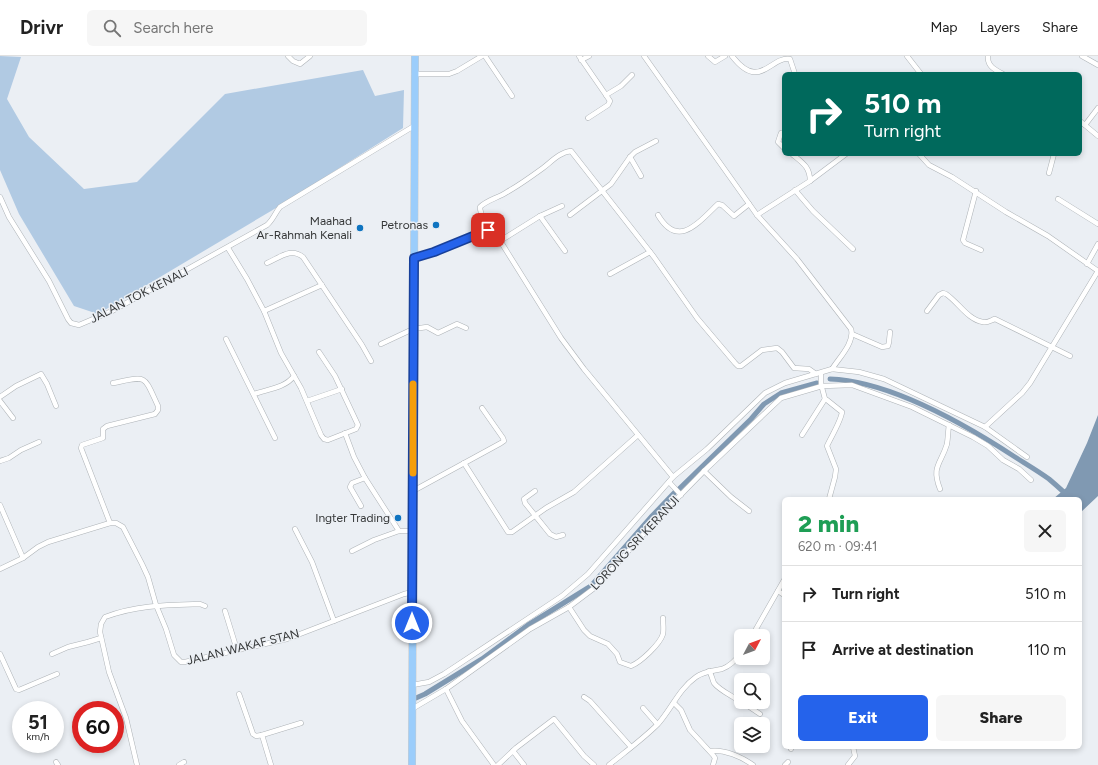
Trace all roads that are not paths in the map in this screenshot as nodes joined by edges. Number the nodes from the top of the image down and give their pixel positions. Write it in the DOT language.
graph roads {
  1 [pos="288,56"];
  2 [pos="310,56"];
  3 [pos="414,56"];
  4 [pos="483,56"];
  5 [pos="589,56"];
  6 [pos="644,56"];
  7 [pos="708,56"];
  8 [pos="725,56"];
  9 [pos="732,56"];
  10 [pos="908,56"];
  11 [pos="988,56"];
  12 [pos="1082,56"];
  13 [pos="580,58"];
  14 [pos="1092,58"];
  15 [pos="1098,65"];
  16 [pos="794,72"];
  17 [pos="920,72"];
  18 [pos="1000,72"];
  19 [pos="414,74"];
  20 [pos="632,75"];
  21 [pos="606,95"];
  22 [pos="512,96"];
  23 [pos="1098,108"];
  24 [pos="588,118"];
  25 [pos="1082,123"];
  26 [pos="1085,125"];
  27 [pos="414,126"];
  28 [pos="781,133"];
  29 [pos="1098,136"];
  30 [pos="656,141"];
  31 [pos="782,146"];
  32 [pos="794,156"];
  33 [pos="843,156"];
  34 [pos="922,156"];
  35 [pos="1054,156"];
  36 [pos="630,157"];
  37 [pos="1049,174"];
  38 [pos="641,176"];
  39 [pos="810,181"];
  40 [pos="795,190"];
  41 [pos="603,192"];
  42 [pos="976,192"];
  43 [pos="0,197"];
  44 [pos="1058,199"];
  45 [pos="749,204"];
  46 [pos="562,206"];
  47 [pos="570,215"];
  48 [pos="658,215"];
  49 [pos="757,215"];
  50 [pos="540,216"];
  51 [pos="1098,224"];
  52 [pos="488,230"];
  53 [pos="500,241"];
  54 [pos="1098,244"];
  55 [pos="228,248"];
  56 [pos="853,249"];
  57 [pos="981,250"];
  58 [pos="565,251"];
  59 [pos="650,252"];
  60 [pos="414,258"];
  61 [pos="267,264"];
  62 [pos="1087,264"];
  63 [pos="1098,271"];
  64 [pos="610,274"];
  65 [pos="322,286"];
  66 [pos="264,311"];
  67 [pos="927,311"];
  68 [pos="466,328"];
  69 [pos="414,329"];
  70 [pos="890,332"];
  71 [pos="852,334"];
  72 [pos="226,339"];
  73 [pos="380,344"];
  74 [pos="1051,348"];
  75 [pos="319,352"];
  76 [pos="1070,356"];
  77 [pos="371,361"];
  78 [pos="832,369"];
  79 [pos="819,373"];
  80 [pos="294,376"];
  81 [pos="113,383"];
  82 [pos="822,386"];
  83 [pos="342,389"];
  84 [pos="254,394"];
  85 [pos="0,397"];
  86 [pos="824,400"];
  87 [pos="0,401"];
  88 [pos="307,401"];
  89 [pos="56,406"];
  90 [pos="482,408"];
  91 [pos="13,418"];
  92 [pos="949,425"];
  93 [pos="986,427"];
  94 [pos="345,433"];
  95 [pos="802,435"];
  96 [pos="638,436"];
  97 [pos="275,438"];
  98 [pos="39,442"];
  99 [pos="1027,457"];
  100 [pos="0,461"];
  101 [pos="464,463"];
  102 [pos="704,471"];
  103 [pos="673,477"];
  104 [pos="365,478"];
  105 [pos="1031,480"];
  106 [pos="668,482"];
  107 [pos="940,489"];
  108 [pos="413,491"];
  109 [pos="535,491"];
  110 [pos="681,495"];
  111 [pos="830,497"];
  112 [pos="0,505"];
  113 [pos="361,506"];
  114 [pos="749,511"];
  115 [pos="534,517"];
  116 [pos="110,523"];
  117 [pos="295,529"];
  118 [pos="399,531"];
  119 [pos="413,531"];
  120 [pos="563,534"];
  121 [pos="352,551"];
  122 [pos="23,558"];
  123 [pos="0,569"];
  124 [pos="782,584"];
  125 [pos="778,591"];
  126 [pos="412,592"];
  127 [pos="782,594"];
  128 [pos="156,606"];
  129 [pos="204,606"];
  130 [pos="569,607"];
  131 [pos="226,611"];
  132 [pos="663,618"];
  133 [pos="334,621"];
  134 [pos="756,629"];
  135 [pos="101,638"];
  136 [pos="237,650"];
  137 [pos="0,654"];
  138 [pos="52,654"];
  139 [pos="734,661"];
  140 [pos="709,671"];
  141 [pos="57,674"];
  142 [pos="412,685"];
  143 [pos="446,689"];
  144 [pos="240,694"];
  145 [pos="584,697"];
  146 [pos="734,697"];
  147 [pos="674,703"];
  148 [pos="643,708"];
  149 [pos="412,709"];
  150 [pos="752,709"];
  151 [pos="760,714"];
  152 [pos="301,723"];
  153 [pos="658,724"];
  154 [pos="262,735"];
  155 [pos="631,747"];
  156 [pos="853,749"];
  157 [pos="513,751"];
  158 [pos="710,751"];
  159 [pos="137,765"];
  160 [pos="271,765"];
  161 [pos="412,765"];
  162 [pos="494,765"];
  163 [pos="498,765"];
  164 [pos="524,765"];
  165 [pos="594,765"];
  166 [pos="609,765"];
  167 [pos="713,765"];
  168 [pos="753,765"];
  169 [pos="848,765"];
  1 -- 2 [label="street"];
  3 -- 19 [label="main road"];
  4 -- 19 [label="street"];
  4 -- 22 [label="street"];
  5 -- 13 [label="street"];
  6 -- 45 [label="street"];
  7 -- 8 [label="street"];
  9 -- 16 [label="street"];
  10 -- 17 [label="street"];
  11 -- 18 [label="street"];
  12 -- 14 [label="street"];
  13 -- 21 [label="street"];
  14 -- 15 [label="street"];
  19 -- 27 [label="main road"];
  20 -- 21 [label="street"];
  21 -- 24 [label="street"];
  23 -- 26 [label="street"];
  25 -- 26 [label="street"];
  26 -- 29 [label="street"];
  27 -- 55 [label="street, JALAN TOK KENALI"];
  27 -- 60 [label="main road"];
  28 -- 31 [label="street"];
  30 -- 36 [label="street"];
  32 -- 39 [label="street"];
  33 -- 39 [label="street"];
  34 -- 42 [label="street"];
  35 -- 37 [label="street"];
  36 -- 38 [label="street"];
  36 -- 41 [label="street"];
  39 -- 40 [label="street"];
  40 -- 49 [label="street"];
  40 -- 56 [label="street"];
  41 -- 47 [label="street"];
  41 -- 52 [label="street"];
  41 -- 59 [label="street"];
  42 -- 57 [label="street"];
  42 -- 62 [label="street"];
  43 -- 55 [label="street, JALAN TOK KENALI"];
  44 -- 51 [label="street"];
  45 -- 48 [label="street"];
  45 -- 49 [label="street"];
  46 -- 50 [label="street"];
  49 -- 71 [label="street"];
  50 -- 53 [label="street"];
  50 -- 58 [label="street"];
  52 -- 53 [label="street"];
  52 -- 60 [label="street"];
  53 -- 96 [label="street"];
  54 -- 62 [label="street"];
  55 -- 66 [label="street"];
  59 -- 64 [label="street"];
  59 -- 79 [label="street"];
  60 -- 69 [label="main road"];
  61 -- 65 [label="street"];
  62 -- 63 [label="street"];
  63 -- 74 [label="street"];
  65 -- 66 [label="street"];
  65 -- 77 [label="street"];
  66 -- 80 [label="street"];
  67 -- 74 [label="street"];
  68 -- 69 [label="street"];
  69 -- 73 [label="street"];
  69 -- 108 [label="main road"];
  70 -- 71 [label="street"];
  71 -- 78 [label="street"];
  72 -- 84 [label="street"];
  74 -- 76 [label="street"];
  74 -- 93 [label="street"];
  75 -- 83 [label="street"];
  78 -- 79 [label="street"];
  78 -- 93 [label="street"];
  79 -- 82 [label="street"];
  79 -- 103 [label="street"];
  80 -- 84 [label="street"];
  80 -- 88 [label="street"];
  81 -- 116 [label="street"];
  82 -- 86 [label="street"];
  82 -- 92 [label="street, LORONG SRI KERANJI"];
  82 -- 102 [label="street, LORONG SRI KERANJI"];
  83 -- 88 [label="street"];
  83 -- 94 [label="street"];
  84 -- 97 [label="street"];
  85 -- 89 [label="street"];
  86 -- 95 [label="street"];
  86 -- 111 [label="street"];
  87 -- 91 [label="street"];
  88 -- 94 [label="street"];
  90 -- 101 [label="street"];
  92 -- 105 [label="street, LORONG SRI KERANJI"];
  92 -- 107 [label="street"];
  93 -- 99 [label="street"];
  94 -- 104 [label="street"];
  96 -- 103 [label="street"];
  96 -- 115 [label="street"];
  98 -- 100 [label="street"];
  101 -- 108 [label="street"];
  101 -- 115 [label="street"];
  102 -- 110 [label="street, LORONG SRI KERANJI"];
  102 -- 114 [label="street"];
  103 -- 106 [label="street"];
  104 -- 113 [label="street"];
  104 -- 118 [label="street"];
  106 -- 110 [label="street"];
  106 -- 142 [label="street"];
  108 -- 119 [label="main road"];
  109 -- 115 [label="street"];
  110 -- 130 [label="street, LORONG SRI KERANJI"];
  112 -- 122 [label="street"];
  115 -- 120 [label="street"];
  116 -- 122 [label="street"];
  116 -- 128 [label="street, JALAN WAKAF STAN"];
  117 -- 133 [label="street"];
  118 -- 119 [label="street"];
  118 -- 121 [label="street"];
  119 -- 126 [label="main road"];
  122 -- 123 [label="street"];
  124 -- 125 [label="street"];
  125 -- 127 [label="street"];
  125 -- 134 [label="street"];
  126 -- 133 [label="street, JALAN WAKAF STAN"];
  126 -- 142 [label="main road"];
  128 -- 129 [label="street"];
  128 -- 135 [label="street"];
  128 -- 136 [label="street, JALAN WAKAF STAN"];
  130 -- 132 [label="street"];
  130 -- 143 [label="street, LORONG SRI KERANJI"];
  131 -- 136 [label="street"];
  133 -- 136 [label="street, JALAN WAKAF STAN"];
  135 -- 138 [label="street"];
  135 -- 159 [label="street"];
  137 -- 141 [label="street"];
  139 -- 140 [label="street"];
  140 -- 146 [label="street"];
  140 -- 147 [label="street"];
  142 -- 149 [label="main road"];
  143 -- 149 [label="street, LORONG SRI KERANJI"];
  143 -- 162 [label="street"];
  144 -- 154 [label="street"];
  145 -- 155 [label="street"];
  147 -- 153 [label="street"];
  147 -- 158 [label="street"];
  148 -- 153 [label="street"];
  149 -- 161 [label="main road"];
  150 -- 151 [label="street"];
  152 -- 154 [label="street"];
  153 -- 155 [label="street"];
  154 -- 160 [label="street"];
  155 -- 166 [label="street"];
  156 -- 169 [label="street"];
  157 -- 163 [label="street"];
  157 -- 164 [label="street"];
  157 -- 165 [label="street"];
  158 -- 167 [label="street"];
  158 -- 168 [label="street"];
}
